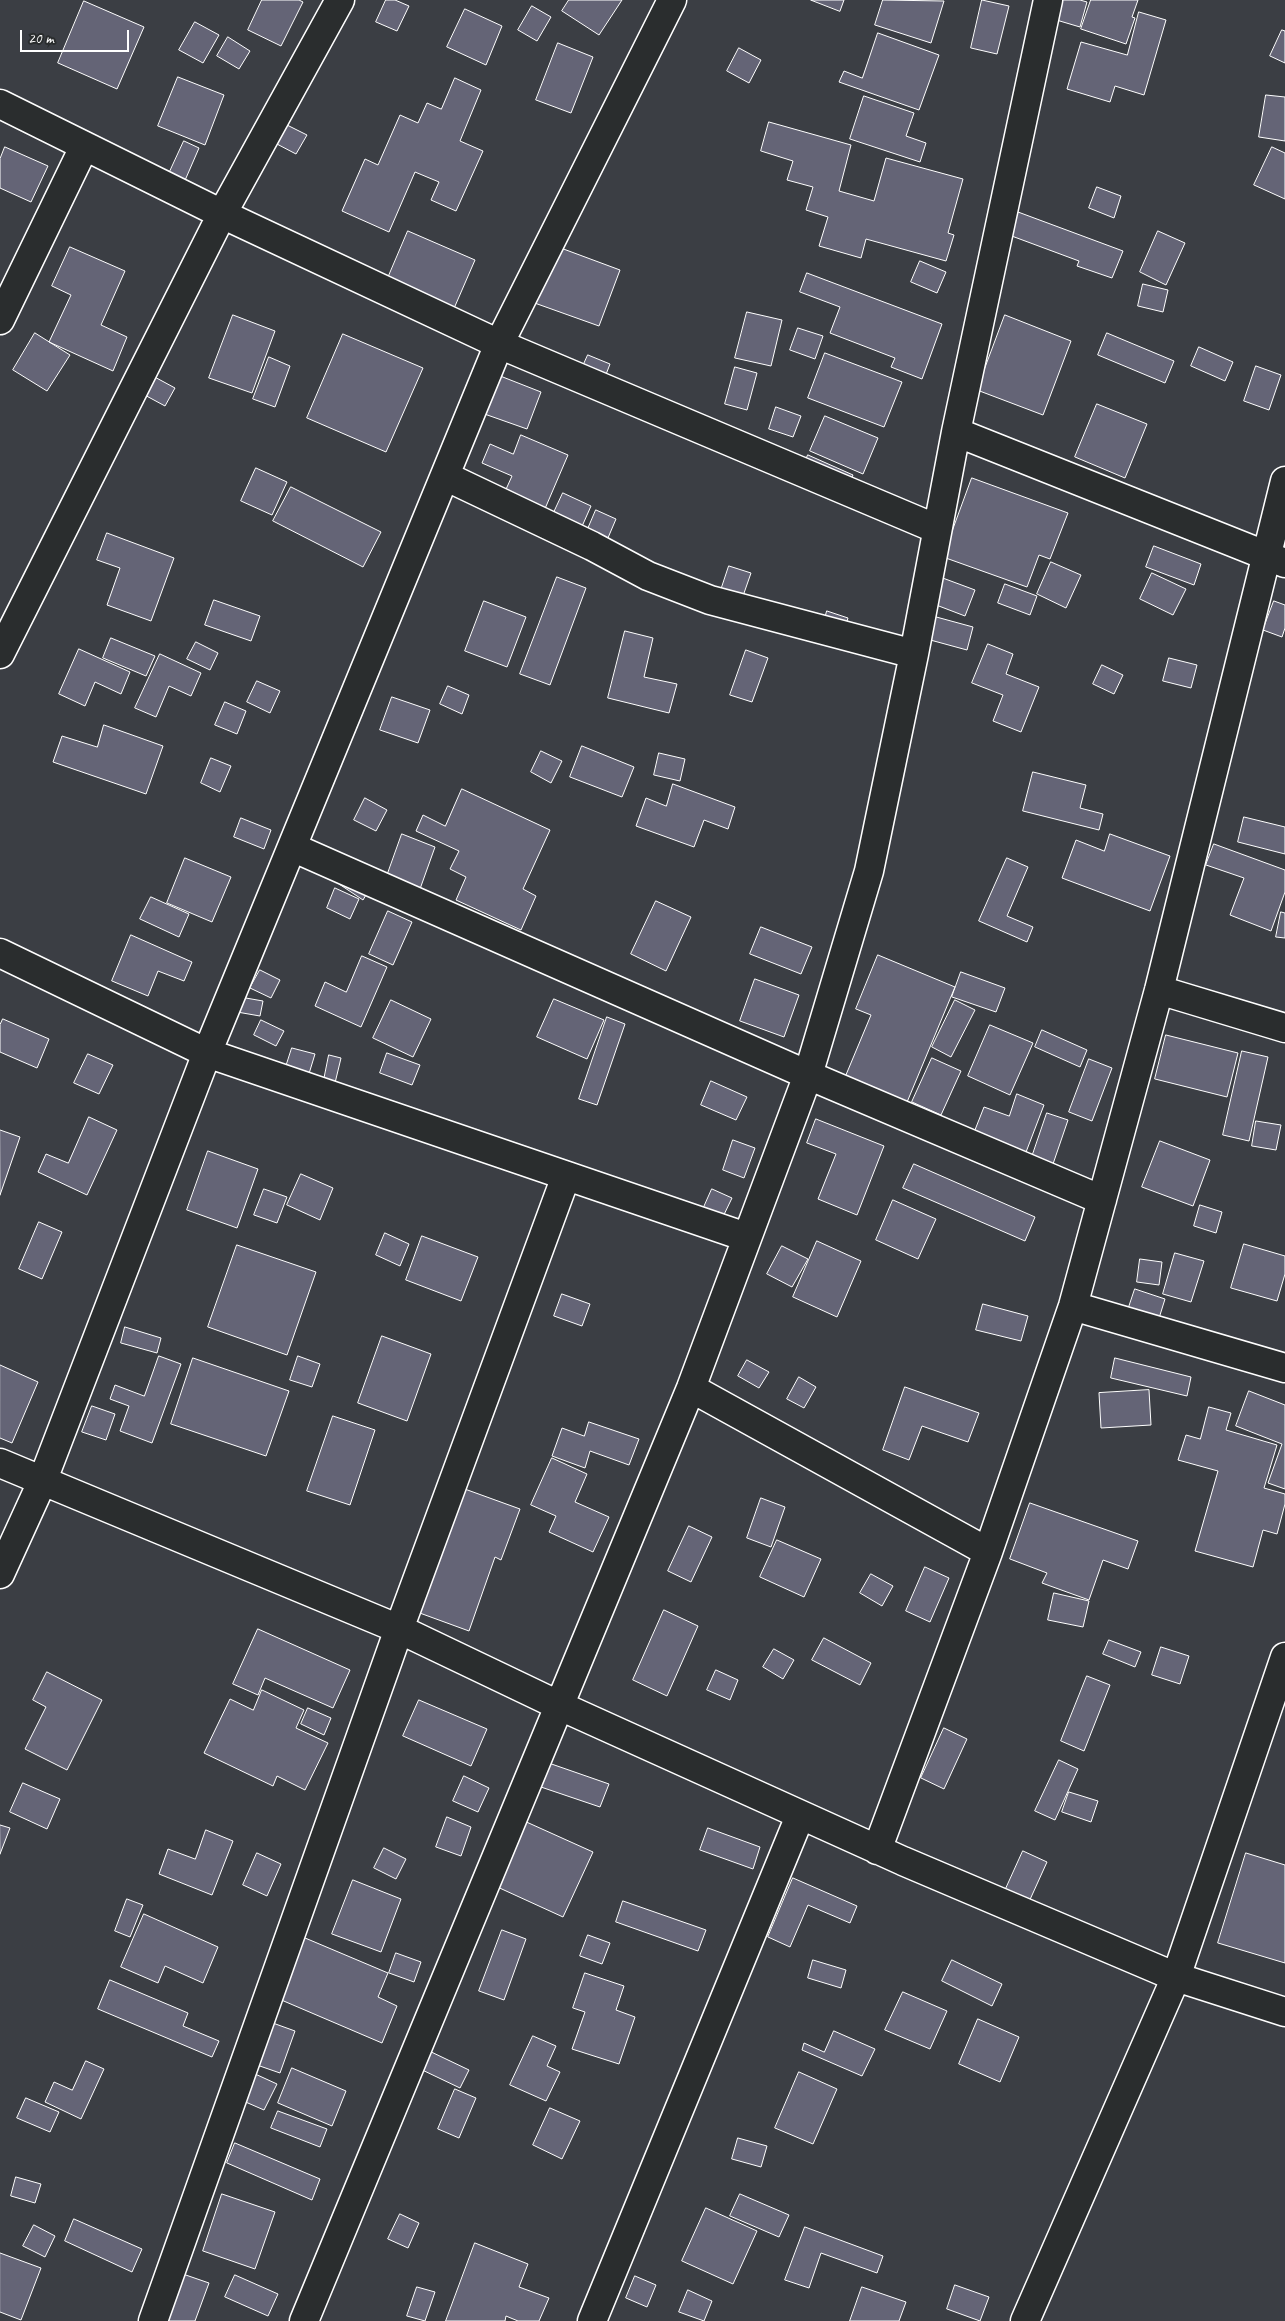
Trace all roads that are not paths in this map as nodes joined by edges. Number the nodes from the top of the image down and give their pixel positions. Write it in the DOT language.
graph roads {
  1 [pos="340,0"];
  2 [pos="672,0"];
  3 [pos="1048,0"];
  4 [pos="0,104"];
  5 [pos="84,147"];
  6 [pos="222,214"];
  7 [pos="0,320"];
  8 [pos="499,344"];
  9 [pos="956,432"];
  10 [pos="445,476"];
  11 [pos="1285,481"];
  12 [pos="937,529"];
  13 [pos="1276,559"];
  14 [pos="0,654"];
  15 [pos="914,654"];
  16 [pos="292,847"];
  17 [pos="0,953"];
  18 [pos="1159,990"];
  19 [pos="1285,1028"];
  20 [pos="207,1053"];
  21 [pos="808,1075"];
  22 [pos="566,1176"];
  23 [pos="1102,1200"];
  24 [pos="746,1237"];
  25 [pos="1074,1306"];
  26 [pos="1285,1368"];
  27 [pos="691,1388"];
  28 [pos="0,1463"];
  29 [pos="42,1482"];
  30 [pos="988,1552"];
  31 [pos="0,1574"];
  32 [pos="399,1629"];
  33 [pos="1285,1657"];
  34 [pos="558,1705"];
  35 [pos="800,1816"];
  36 [pos="877,1850"];
  37 [pos="1176,1977"];
  38 [pos="1285,2012"];
  39 [pos="153,2321"];
  40 [pos="304,2321"];
  41 [pos="592,2321"];
  42 [pos="1025,2321"];
  1 -- 6 [label="street"];
  2 -- 8 [label="street"];
  3 -- 9 [label="street"];
  4 -- 5 [label="street"];
  5 -- 6 [label="street"];
  5 -- 7 [label="street"];
  6 -- 8 [label="street"];
  6 -- 14 [label="street"];
  8 -- 10 [label="street"];
  8 -- 12 [label="street"];
  9 -- 12 [label="street"];
  9 -- 13 [label="street"];
  10 -- 15 [label="street"];
  10 -- 16 [label="street"];
  11 -- 13 [label="street"];
  12 -- 15 [label="street"];
  13 -- 18 [label="street"];
  15 -- 21 [label="street"];
  16 -- 20 [label="street"];
  16 -- 21 [label="street"];
  17 -- 20 [label="street"];
  18 -- 19 [label="street"];
  18 -- 23 [label="street"];
  20 -- 22 [label="street"];
  20 -- 29 [label="street"];
  21 -- 23 [label="street"];
  21 -- 24 [label="street"];
  22 -- 24 [label="street"];
  22 -- 32 [label="street"];
  23 -- 25 [label="street"];
  24 -- 27 [label="street"];
  25 -- 26 [label="street"];
  25 -- 30 [label="street"];
  27 -- 30 [label="street"];
  27 -- 34 [label="street"];
  28 -- 29 [label="street"];
  29 -- 31 [label="street"];
  29 -- 32 [label="street"];
  30 -- 36 [label="street"];
  32 -- 34 [label="street"];
  32 -- 39 [label="street"];
  33 -- 37 [label="street"];
  34 -- 35 [label="street"];
  34 -- 40 [label="street"];
  35 -- 36 [label="street"];
  35 -- 41 [label="street"];
  36 -- 37 [label="street"];
  37 -- 38 [label="street"];
  37 -- 42 [label="street"];
}
